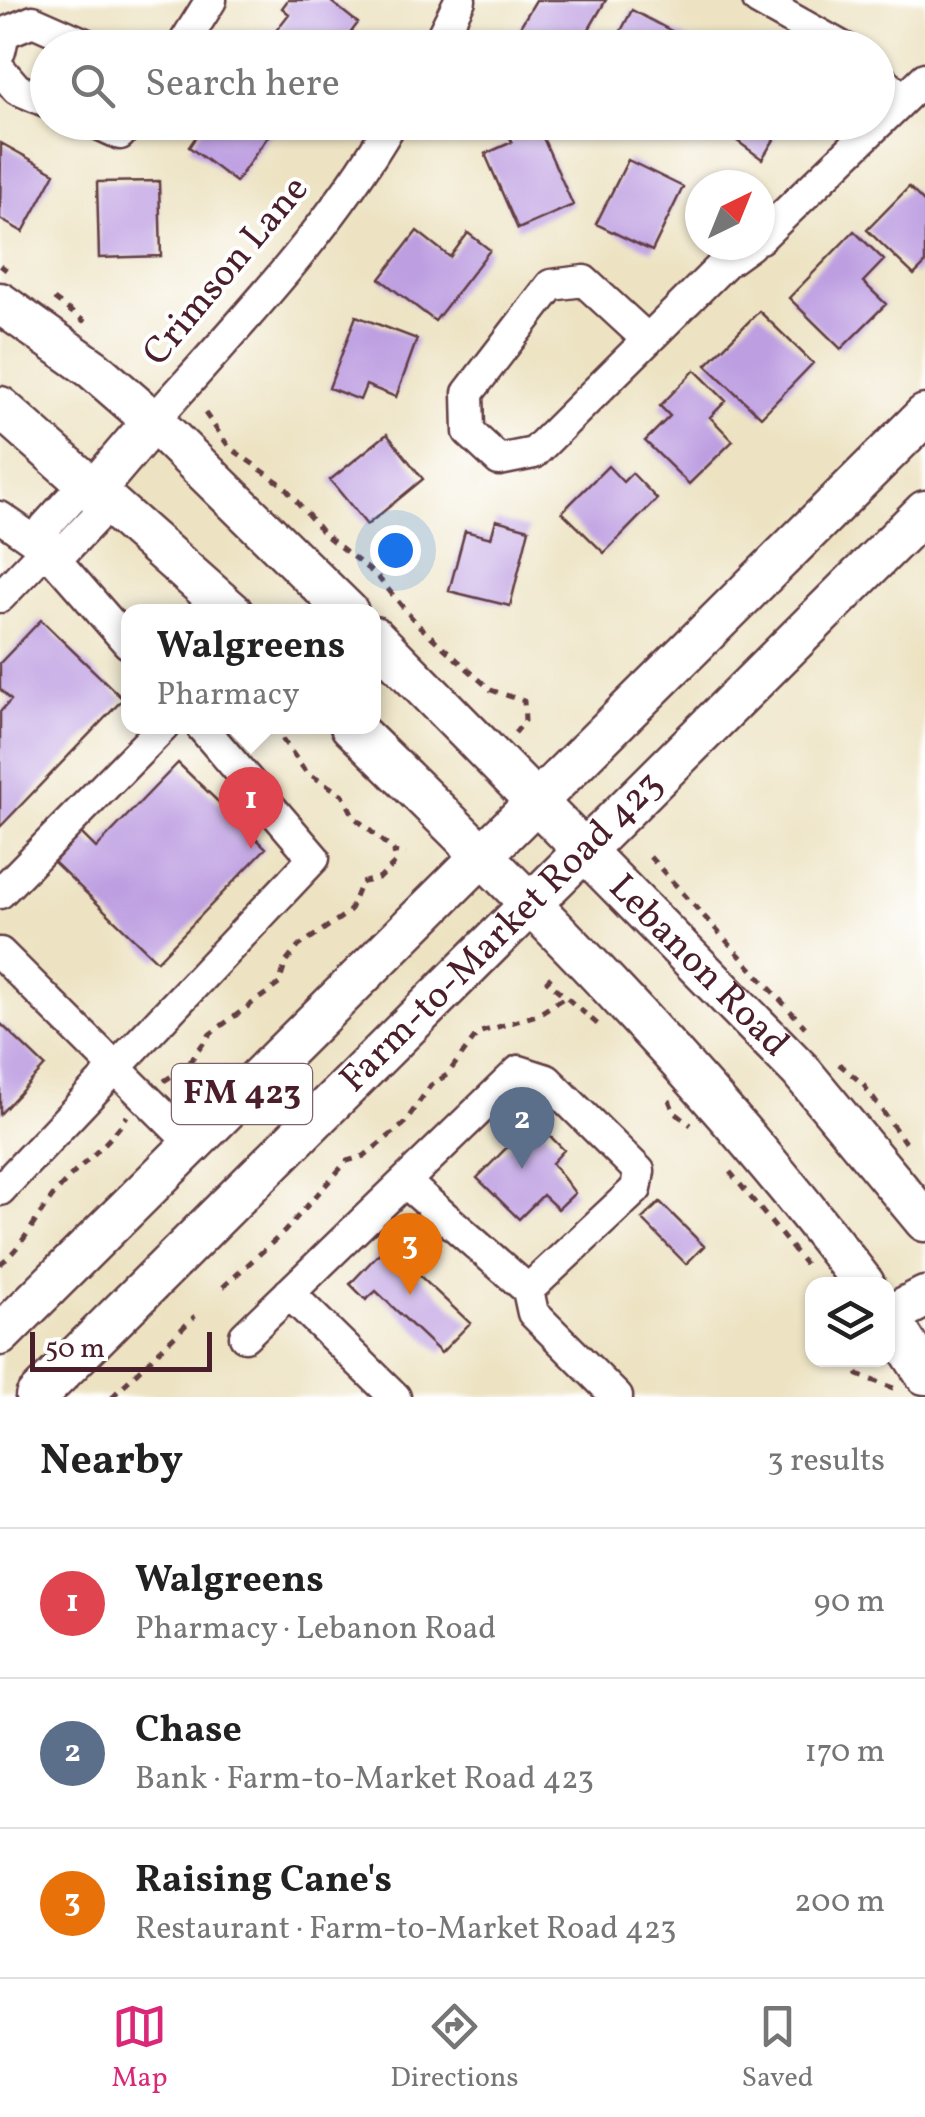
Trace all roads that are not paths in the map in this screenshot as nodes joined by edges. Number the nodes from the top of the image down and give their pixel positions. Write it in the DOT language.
graph roads {
  1 [pos="211,0"];
  2 [pos="460,0"];
  3 [pos="758,0"];
  4 [pos="55,30"];
  5 [pos="192,30"];
  6 [pos="445,30"];
  7 [pos="812,30"];
  8 [pos="0,50"];
  9 [pos="0,70"];
  10 [pos="914,88"];
  11 [pos="30,94"];
  12 [pos="895,107"];
  13 [pos="382,140"];
  14 [pos="861,140"];
  15 [pos="775,223"];
  16 [pos="734,260"];
  17 [pos="0,303"];
  18 [pos="648,340"];
  19 [pos="0,407"];
  20 [pos="925,416"];
  21 [pos="154,421"];
  22 [pos="96,488"];
  23 [pos="925,511"];
  24 [pos="0,517"];
  25 [pos="46,549"];
  26 [pos="0,597"];
  27 [pos="223,604"];
  28 [pos="340,604"];
  29 [pos="121,635"];
  30 [pos="381,644"];
  31 [pos="156,734"];
  32 [pos="208,734"];
  33 [pos="359,734"];
  34 [pos="537,800"];
  35 [pos="585,848"];
  36 [pos="484,855"];
  37 [pos="0,893"];
  38 [pos="532,902"];
  39 [pos="0,952"];
  40 [pos="117,1065"];
  41 [pos="192,1144"];
  42 [pos="404,1182"];
  43 [pos="0,1190"];
  44 [pos="925,1221"];
  45 [pos="858,1277"];
  46 [pos="528,1290"];
  47 [pos="289,1294"];
  48 [pos="925,1297"];
  49 [pos="895,1312"];
  50 [pos="895,1327"];
  51 [pos="0,1335"];
  52 [pos="245,1336"];
  53 [pos="925,1374"];
  54 [pos="36,1397"];
  55 [pos="395,1397"];
  56 [pos="617,1397"];
  1 -- 5 [label="street"];
  2 -- 6 [label="street"];
  3 -- 7 [label="street"];
  4 -- 8 [label="street"];
  9 -- 11 [label="street"];
  10 -- 12 [label="street"];
  13 -- 21 [label="street, Crimson Lane"];
  14 -- 15 [label="street"];
  16 -- 18 [label="street"];
  17 -- 21 [label="main road"];
  18 -- 18 [label="street"];
  19 -- 22 [label="main road"];
  20 -- 34 [label="main road, Farm-to-Market Road 423 / FM 423"];
  21 -- 22 [label="main road"];
  21 -- 28 [label="main road"];
  22 -- 25 [label="street"];
  22 -- 27 [label="main road"];
  23 -- 35 [label="main road, Farm-to-Market Road 423 / FM 423"];
  24 -- 25 [label="street"];
  25 -- 26 [label="street"];
  25 -- 29 [label="street"];
  30 -- 34 [label="main road, Lebanon Road"];
  31 -- 37 [label="street"];
  32 -- 40 [label="street"];
  33 -- 36 [label="main road, Lebanon Road"];
  34 -- 35 [label="main road, Lebanon Road"];
  34 -- 36 [label="main road, Farm-to-Market Road 423 / FM 423"];
  35 -- 38 [label="main road, Farm-to-Market Road 423 / FM 423"];
  35 -- 44 [label="main road, Lebanon Road"];
  36 -- 38 [label="main road, Lebanon Road"];
  36 -- 41 [label="main road, FM 423"];
  38 -- 45 [label="main road, Lebanon Road"];
  38 -- 54 [label="main road, Farm-to-Market Road 423 / FM 423"];
  39 -- 40 [label="street"];
  40 -- 41 [label="street"];
  40 -- 43 [label="street"];
  41 -- 51 [label="main road, FM 423"];
  42 -- 46 [label="street"];
  42 -- 46 [label="street"];
  42 -- 47 [label="street"];
  46 -- 56 [label="street"];
  47 -- 52 [label="street"];
  47 -- 55 [label="street"];
  48 -- 49 [label="main road"];
  50 -- 53 [label="main road"];
}
